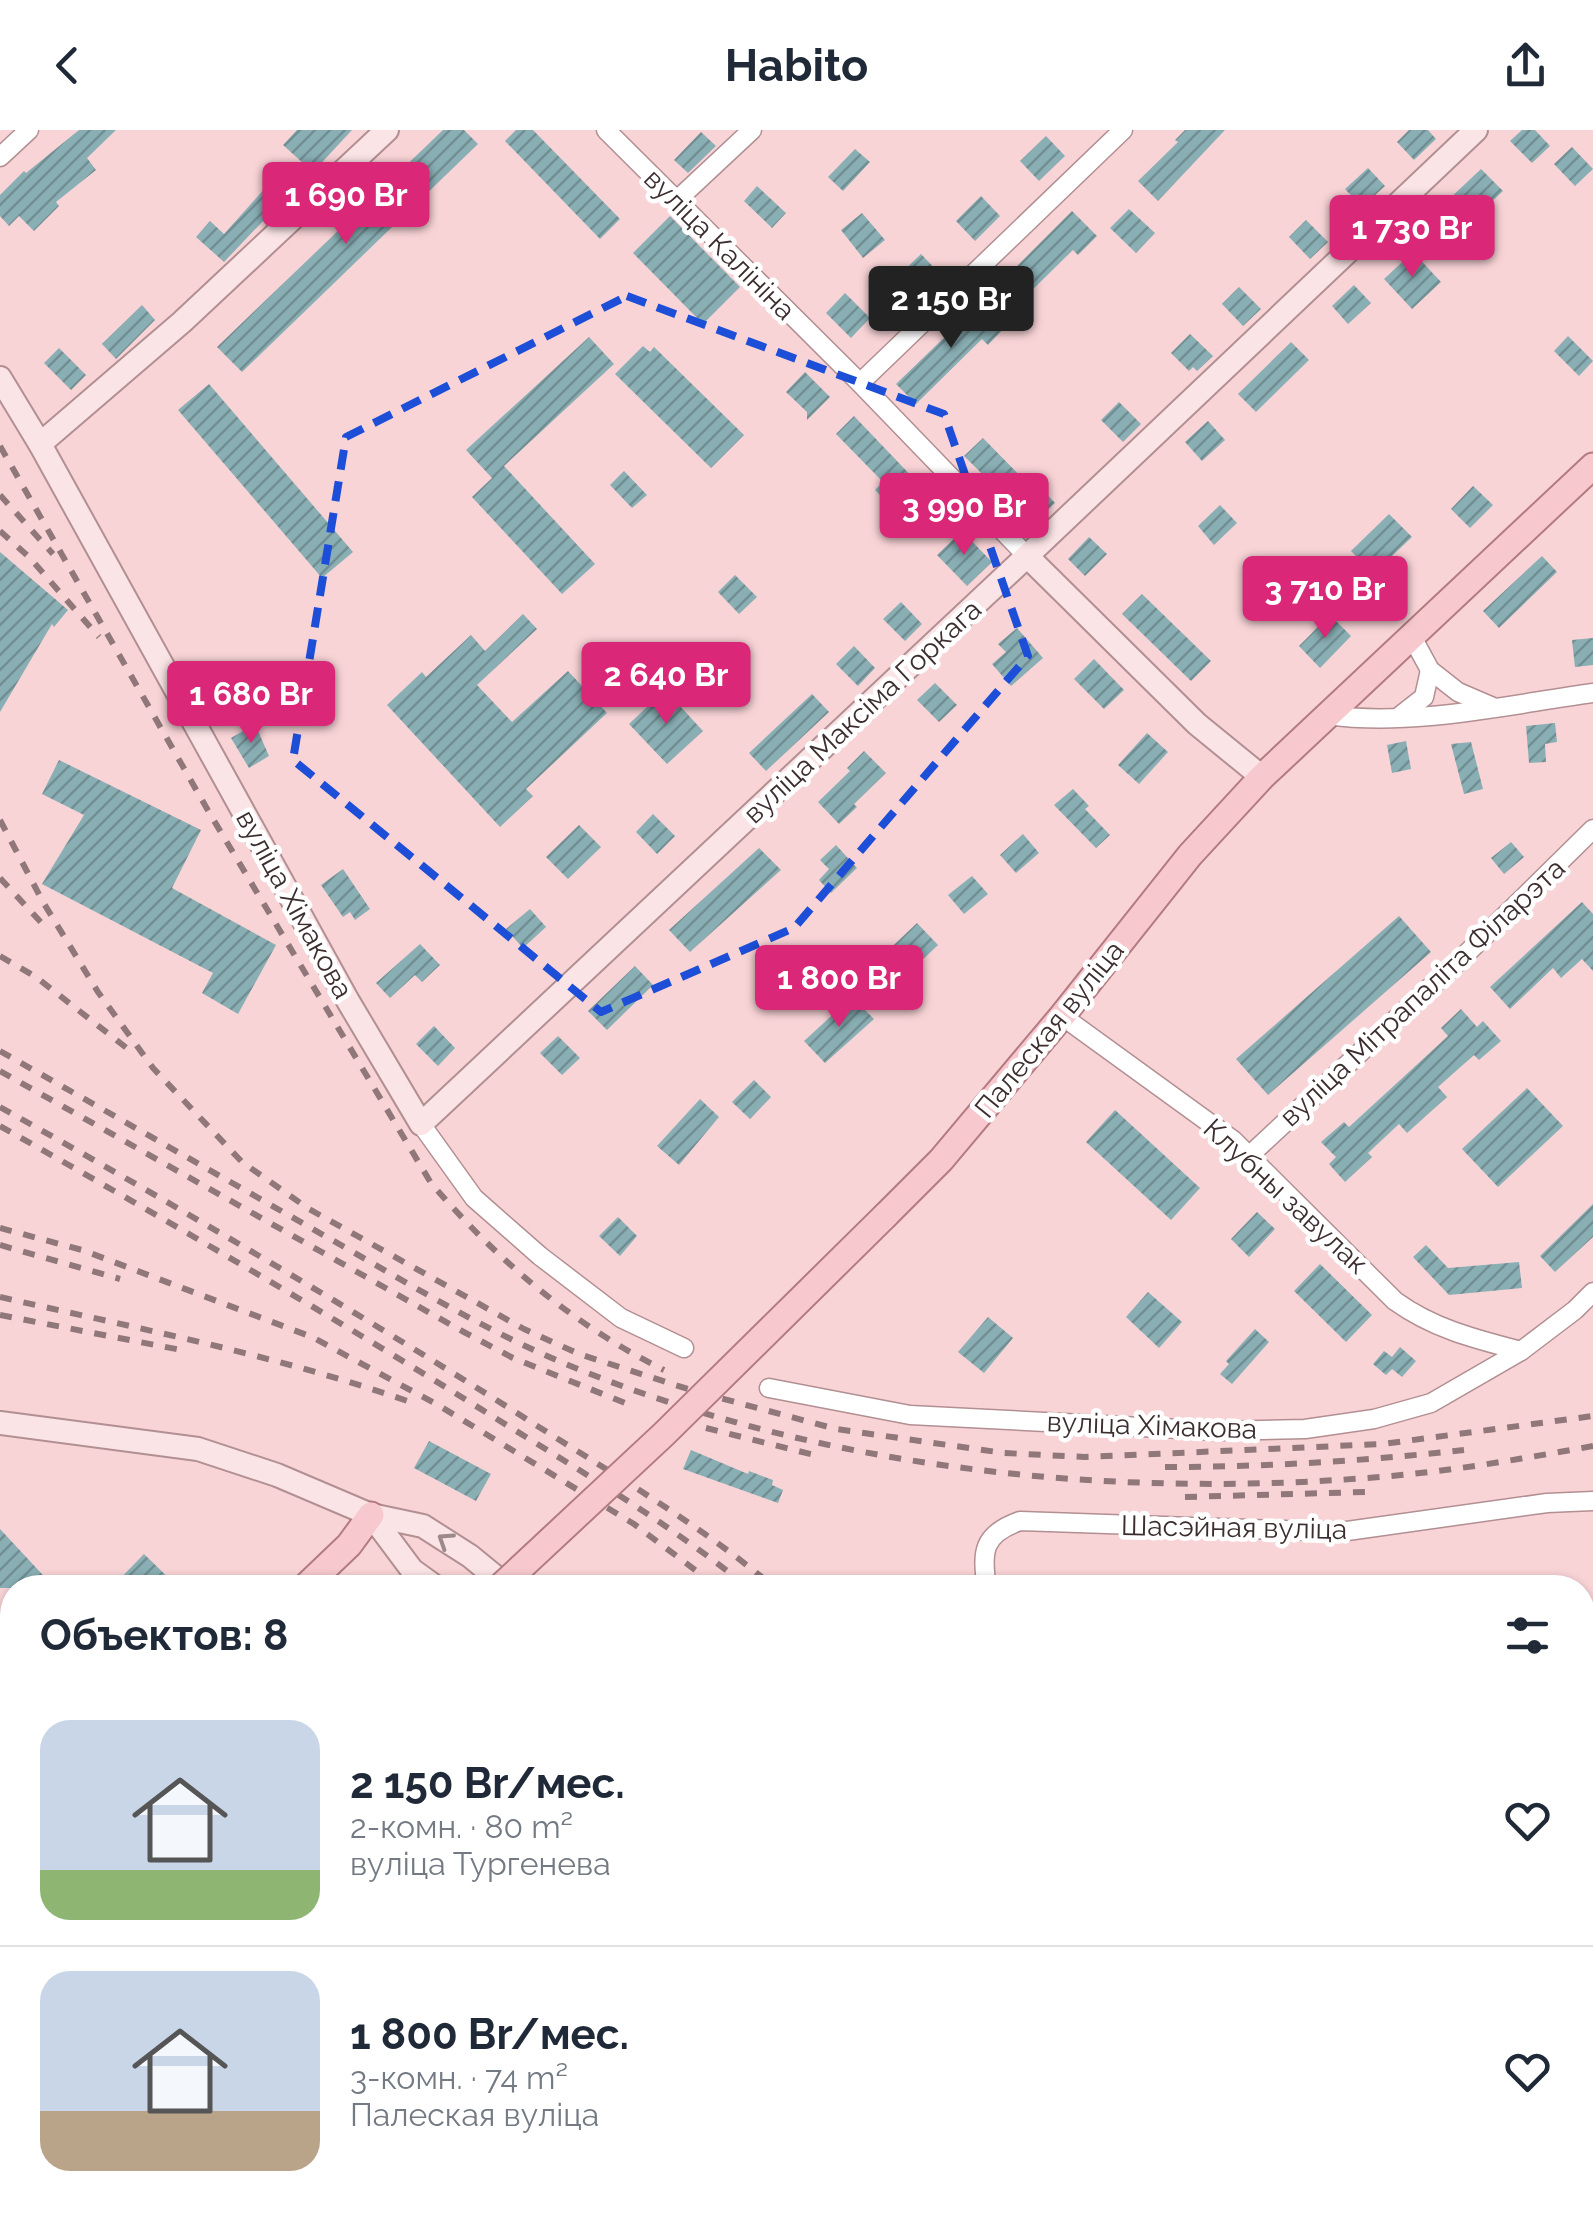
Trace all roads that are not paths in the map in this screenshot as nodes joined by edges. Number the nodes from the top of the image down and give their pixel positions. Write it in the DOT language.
graph roads {
  1 [pos="28,130"];
  2 [pos="386,130"];
  3 [pos="606,130"];
  4 [pos="752,130"];
  5 [pos="1123,130"];
  6 [pos="1476,130"];
  7 [pos="0,157"];
  8 [pos="676,201"];
  9 [pos="0,378"];
  10 [pos="860,383"];
  11 [pos="40,444"];
  12 [pos="1593,466"];
  13 [pos="1027,556"];
  14 [pos="1411,635"];
  15 [pos="1430,670"];
  16 [pos="1593,693"];
  17 [pos="1493,707"];
  18 [pos="1327,715"];
  19 [pos="1400,716"];
  20 [pos="1262,777"];
  21 [pos="1593,829"];
  22 [pos="1062,1016"];
  23 [pos="421,1124"];
  24 [pos="1250,1155"];
  25 [pos="1593,1292"];
  26 [pos="684,1348"];
  27 [pos="1521,1350"];
  28 [pos="769,1388"];
  29 [pos="0,1423"];
  30 [pos="1593,1501"];
  31 [pos="370,1515"];
  32 [pos="318,1575"];
  33 [pos="419,1575"];
  34 [pos="493,1575"];
  35 [pos="513,1575"];
  36 [pos="986,1575"];
  1 -- 7 [label="street"];
  2 -- 11 [label="street"];
  3 -- 8 [label="street, вуліца Калініна"];
  4 -- 8 [label="street"];
  5 -- 10 [label="street"];
  6 -- 13 [label="street, вуліца Максіма Горкага"];
  8 -- 10 [label="street, вуліца Калініна"];
  9 -- 11 [label="street, вуліца Хімакова"];
  10 -- 13 [label="street, вуліца Калініна"];
  11 -- 23 [label="street, вуліца Хімакова"];
  12 -- 14 [label="main road, Палеская вуліца"];
  13 -- 20 [label="street, вуліца Калініна"];
  13 -- 23 [label="street, вуліца Максіма Горкага"];
  14 -- 15 [label="street"];
  14 -- 18 [label="main road, Палеская вуліца"];
  15 -- 17 [label="street"];
  15 -- 19 [label="street"];
  16 -- 17 [label="street"];
  17 -- 19 [label="street"];
  18 -- 19 [label="street"];
  18 -- 20 [label="main road, Палеская вуліца"];
  20 -- 22 [label="main road, Палеская вуліца"];
  21 -- 24 [label="street, вуліца Мітрапаліта Філарэта"];
  22 -- 24 [label="street, Клубны завулак"];
  22 -- 35 [label="main road, Палеская вуліца, bridge"];
  23 -- 26 [label="street, вуліца Хімакова"];
  24 -- 27 [label="street, Клубны завулак"];
  25 -- 27 [label="street, вуліца Хімакова"];
  27 -- 28 [label="street, вуліца Хімакова"];
  29 -- 31 [label="street"];
  30 -- 36 [label="street, Шасэйная вуліца"];
  31 -- 32 [label="main road"];
  31 -- 33 [label="street"];
  34 -- 31 [label="street, one-way"];
}
